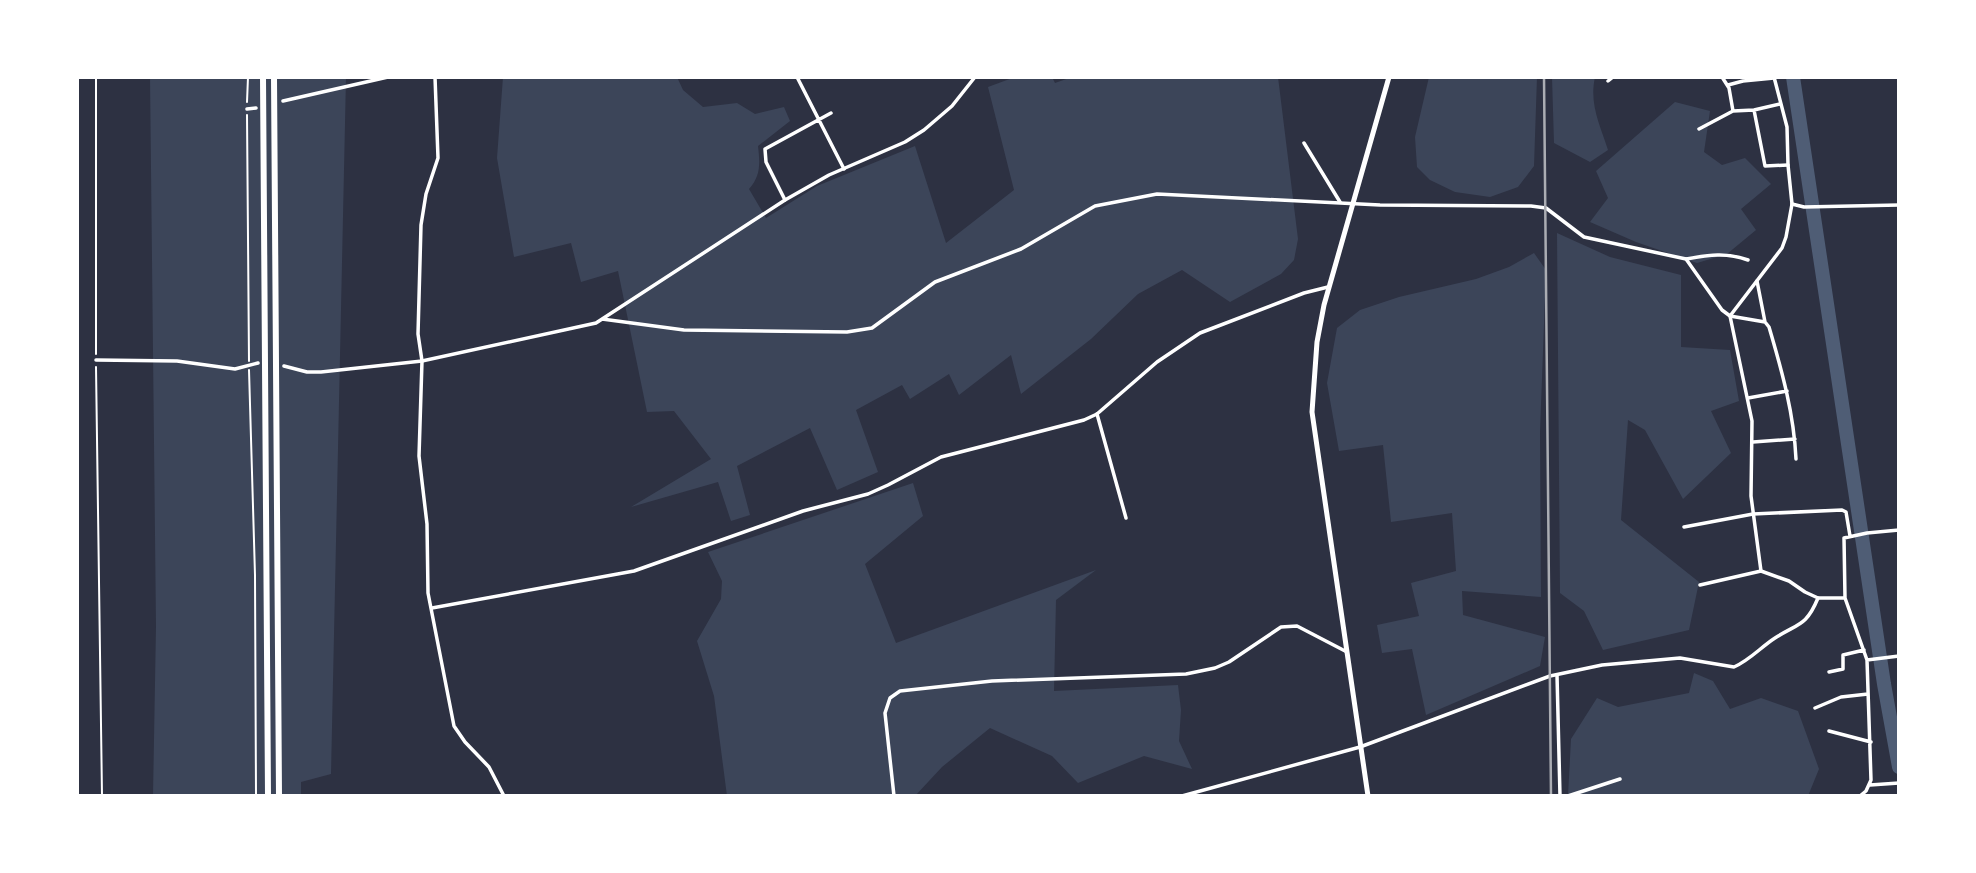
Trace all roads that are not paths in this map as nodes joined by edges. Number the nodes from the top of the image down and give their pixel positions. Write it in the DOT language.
graph roads {
  1 [pos="263,77"];
  2 [pos="274,77"];
  3 [pos="388,77"];
  4 [pos="435,77"];
  5 [pos="797,77"];
  6 [pos="975,77"];
  7 [pos="1389,77"];
  8 [pos="1613,77"];
  9 [pos="1722,77"];
  10 [pos="1774,78"];
  11 [pos="1608,81"];
  12 [pos="1728,85"];
  13 [pos="283,101"];
  14 [pos="1780,104"];
  15 [pos="256,108"];
  16 [pos="247,109"];
  17 [pos="1754,110"];
  18 [pos="1733,111"];
  19 [pos="831,113"];
  20 [pos="818,120"];
  21 [pos="1699,129"];
  22 [pos="1304,143"];
  23 [pos="1788,165"];
  24 [pos="844,169"];
  25 [pos="786,200"];
  26 [pos="1340,202"];
  27 [pos="1353,203"];
  28 [pos="1792,204"];
  29 [pos="1899,205"];
  30 [pos="1686,259"];
  31 [pos="1748,260"];
  32 [pos="1757,281"];
  33 [pos="1330,286"];
  34 [pos="1730,316"];
  35 [pos="602,319"];
  36 [pos="1765,322"];
  37 [pos="96,360"];
  38 [pos="422,361"];
  39 [pos="258,363"];
  40 [pos="284,366"];
  41 [pos="1787,391"];
  42 [pos="1748,398"];
  43 [pos="1097,414"];
  44 [pos="1795,439"];
  45 [pos="1753,442"];
  46 [pos="1796,460"];
  47 [pos="1753,514"];
  48 [pos="1126,518"];
  49 [pos="1684,527"];
  50 [pos="1899,530"];
  51 [pos="1852,536"];
  52 [pos="1761,571"];
  53 [pos="1700,585"];
  54 [pos="1818,598"];
  55 [pos="1845,598"];
  56 [pos="432,608"];
  57 [pos="1864,650"];
  58 [pos="1347,652"];
  59 [pos="1899,656"];
  60 [pos="1867,660"];
  61 [pos="1829,672"];
  62 [pos="1557,675"];
  63 [pos="1868,694"];
  64 [pos="1815,708"];
  65 [pos="1829,731"];
  66 [pos="1871,742"];
  67 [pos="1360,747"];
  68 [pos="1620,779"];
  69 [pos="1897,783"];
  70 [pos="1870,785"];
  71 [pos="268,796"];
  72 [pos="279,796"];
  73 [pos="504,796"];
  74 [pos="894,796"];
  75 [pos="1182,796"];
  76 [pos="1368,796"];
  77 [pos="1560,796"];
  78 [pos="1568,796"];
  79 [pos="1860,796"];
  1 -- 71 [label="highway"];
  2 -- 72 [label="highway"];
  3 -- 13 [label="street"];
  4 -- 38 [label="street"];
  5 -- 20 [label="street"];
  6 -- 24 [label="street"];
  7 -- 27 [label="highway"];
  8 -- 11 [label="street"];
  9 -- 12 [label="street"];
  10 -- 12 [label="street"];
  10 -- 14 [label="street"];
  12 -- 18 [label="street"];
  14 -- 17 [label="street"];
  14 -- 23 [label="street"];
  15 -- 16 [label="street"];
  17 -- 18 [label="street"];
  17 -- 23 [label="street"];
  18 -- 21 [label="street"];
  19 -- 20 [label="street"];
  20 -- 24 [label="street"];
  20 -- 25 [label="street"];
  22 -- 26 [label="street"];
  23 -- 28 [label="street"];
  24 -- 25 [label="street"];
  25 -- 35 [label="street"];
  26 -- 27 [label="street"];
  26 -- 35 [label="street"];
  27 -- 30 [label="street"];
  27 -- 33 [label="highway"];
  28 -- 29 [label="street"];
  28 -- 32 [label="street"];
  30 -- 31 [label="street"];
  30 -- 34 [label="street"];
  32 -- 34 [label="street"];
  32 -- 36 [label="street"];
  33 -- 43 [label="street"];
  33 -- 58 [label="highway"];
  34 -- 36 [label="street"];
  34 -- 42 [label="street"];
  35 -- 38 [label="street"];
  36 -- 41 [label="street"];
  37 -- 39 [label="street"];
  38 -- 40 [label="street"];
  38 -- 56 [label="street"];
  41 -- 42 [label="street"];
  41 -- 44 [label="street"];
  42 -- 45 [label="street"];
  43 -- 48 [label="street"];
  43 -- 56 [label="street"];
  44 -- 45 [label="street"];
  44 -- 46 [label="street"];
  45 -- 47 [label="street"];
  47 -- 49 [label="street"];
  47 -- 51 [label="street"];
  47 -- 52 [label="street"];
  50 -- 51 [label="street"];
  51 -- 55 [label="street"];
  52 -- 53 [label="street"];
  52 -- 54 [label="street"];
  54 -- 55 [label="street"];
  54 -- 62 [label="street"];
  55 -- 57 [label="street"];
  56 -- 73 [label="street"];
  57 -- 60 [label="street"];
  57 -- 61 [label="street"];
  58 -- 67 [label="highway"];
  58 -- 74 [label="street"];
  59 -- 60 [label="street"];
  60 -- 63 [label="street"];
  62 -- 67 [label="street"];
  62 -- 77 [label="street"];
  63 -- 64 [label="street"];
  63 -- 66 [label="street"];
  65 -- 66 [label="street"];
  66 -- 70 [label="street"];
  67 -- 75 [label="street"];
  67 -- 76 [label="highway"];
  68 -- 78 [label="street"];
  69 -- 70 [label="street"];
  70 -- 79 [label="street"];
}
